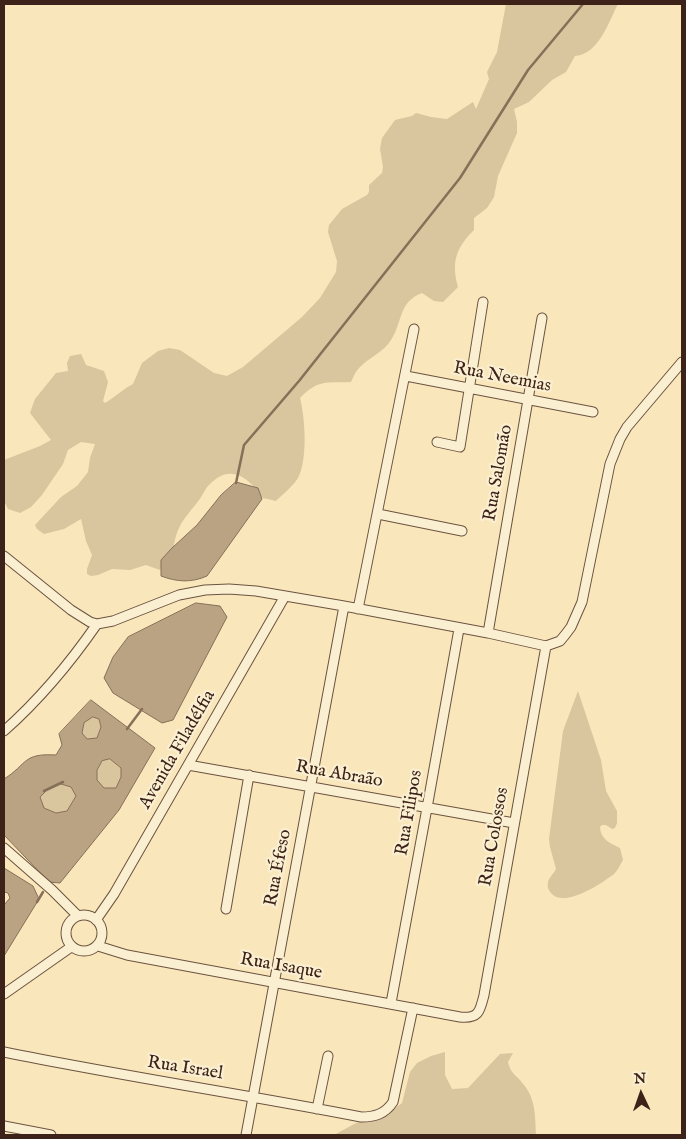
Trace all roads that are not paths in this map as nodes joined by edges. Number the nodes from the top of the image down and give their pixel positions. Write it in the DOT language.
graph roads {
  1 [pos="483,302"];
  2 [pos="542,318"];
  3 [pos="414,329"];
  4 [pos="682,362"];
  5 [pos="406,376"];
  6 [pos="470,388"];
  7 [pos="528,399"];
  8 [pos="593,412"];
  9 [pos="437,442"];
  10 [pos="378,514"];
  11 [pos="462,531"];
  12 [pos="4,556"];
  13 [pos="285,596"];
  14 [pos="344,606"];
  15 [pos="358,609"];
  16 [pos="97,624"];
  17 [pos="459,629"];
  18 [pos="488,633"];
  19 [pos="546,646"];
  20 [pos="4,731"];
  21 [pos="188,765"];
  22 [pos="249,776"];
  23 [pos="311,786"];
  24 [pos="427,808"];
  25 [pos="514,823"];
  26 [pos="4,848"];
  27 [pos="226,909"];
  28 [pos="78,916"];
  29 [pos="96,920"];
  30 [pos="98,946"];
  31 [pos="71,947"];
  32 [pos="274,982"];
  33 [pos="4,994"];
  34 [pos="390,1003"];
  35 [pos="413,1008"];
  36 [pos="460,1017"];
  37 [pos="4,1052"];
  38 [pos="328,1056"];
  39 [pos="253,1097"];
  40 [pos="317,1109"];
  41 [pos="4,1126"];
  42 [pos="51,1135"];
  43 [pos="246,1135"];
  1 -- 6 [label="street"];
  2 -- 7 [label="street, Rua Salomão"];
  3 -- 5 [label="street"];
  4 -- 19 [label="street"];
  5 -- 6 [label="street, Rua Neemias"];
  5 -- 10 [label="street"];
  6 -- 7 [label="street, Rua Neemias"];
  6 -- 9 [label="street"];
  7 -- 8 [label="street, Rua Neemias"];
  7 -- 18 [label="street, Rua Salomão"];
  10 -- 11 [label="street"];
  10 -- 15 [label="street"];
  12 -- 16 [label="street"];
  13 -- 14 [label="street"];
  13 -- 16 [label="street"];
  13 -- 21 [label="street, Avenida Filadélfia"];
  14 -- 15 [label="street"];
  14 -- 23 [label="street, Rua Éfeso"];
  15 -- 17 [label="street"];
  16 -- 20 [label="street"];
  17 -- 18 [label="street"];
  17 -- 24 [label="street, Rua Filipos"];
  18 -- 19 [label="street"];
  19 -- 25 [label="street, Rua Colossos"];
  21 -- 22 [label="street, Rua Abraão"];
  21 -- 29 [label="street, Avenida Filadélfia"];
  22 -- 23 [label="street, Rua Abraão"];
  22 -- 27 [label="street"];
  23 -- 24 [label="street, Rua Abraão"];
  23 -- 32 [label="street, Rua Éfeso"];
  24 -- 25 [label="street, Rua Abraão"];
  24 -- 34 [label="street, Rua Filipos"];
  25 -- 36 [label="street, Rua Colossos"];
  26 -- 28 [label="street"];
  28 -- 29 [label="street"];
  28 -- 31 [label="street"];
  29 -- 30 [label="street"];
  30 -- 31 [label="street"];
  30 -- 32 [label="street, Rua Isaque"];
  31 -- 33 [label="street"];
  32 -- 34 [label="street, Rua Isaque"];
  32 -- 39 [label="street, Rua Éfeso"];
  34 -- 35 [label="street, Rua Isaque"];
  35 -- 36 [label="street, Rua Isaque"];
  35 -- 40 [label="street, Rua Israel"];
  37 -- 39 [label="street, Rua Israel"];
  38 -- 40 [label="street"];
  39 -- 40 [label="street, Rua Israel"];
  39 -- 43 [label="street, Rua Éfeso"];
  41 -- 42 [label="street"];
}
